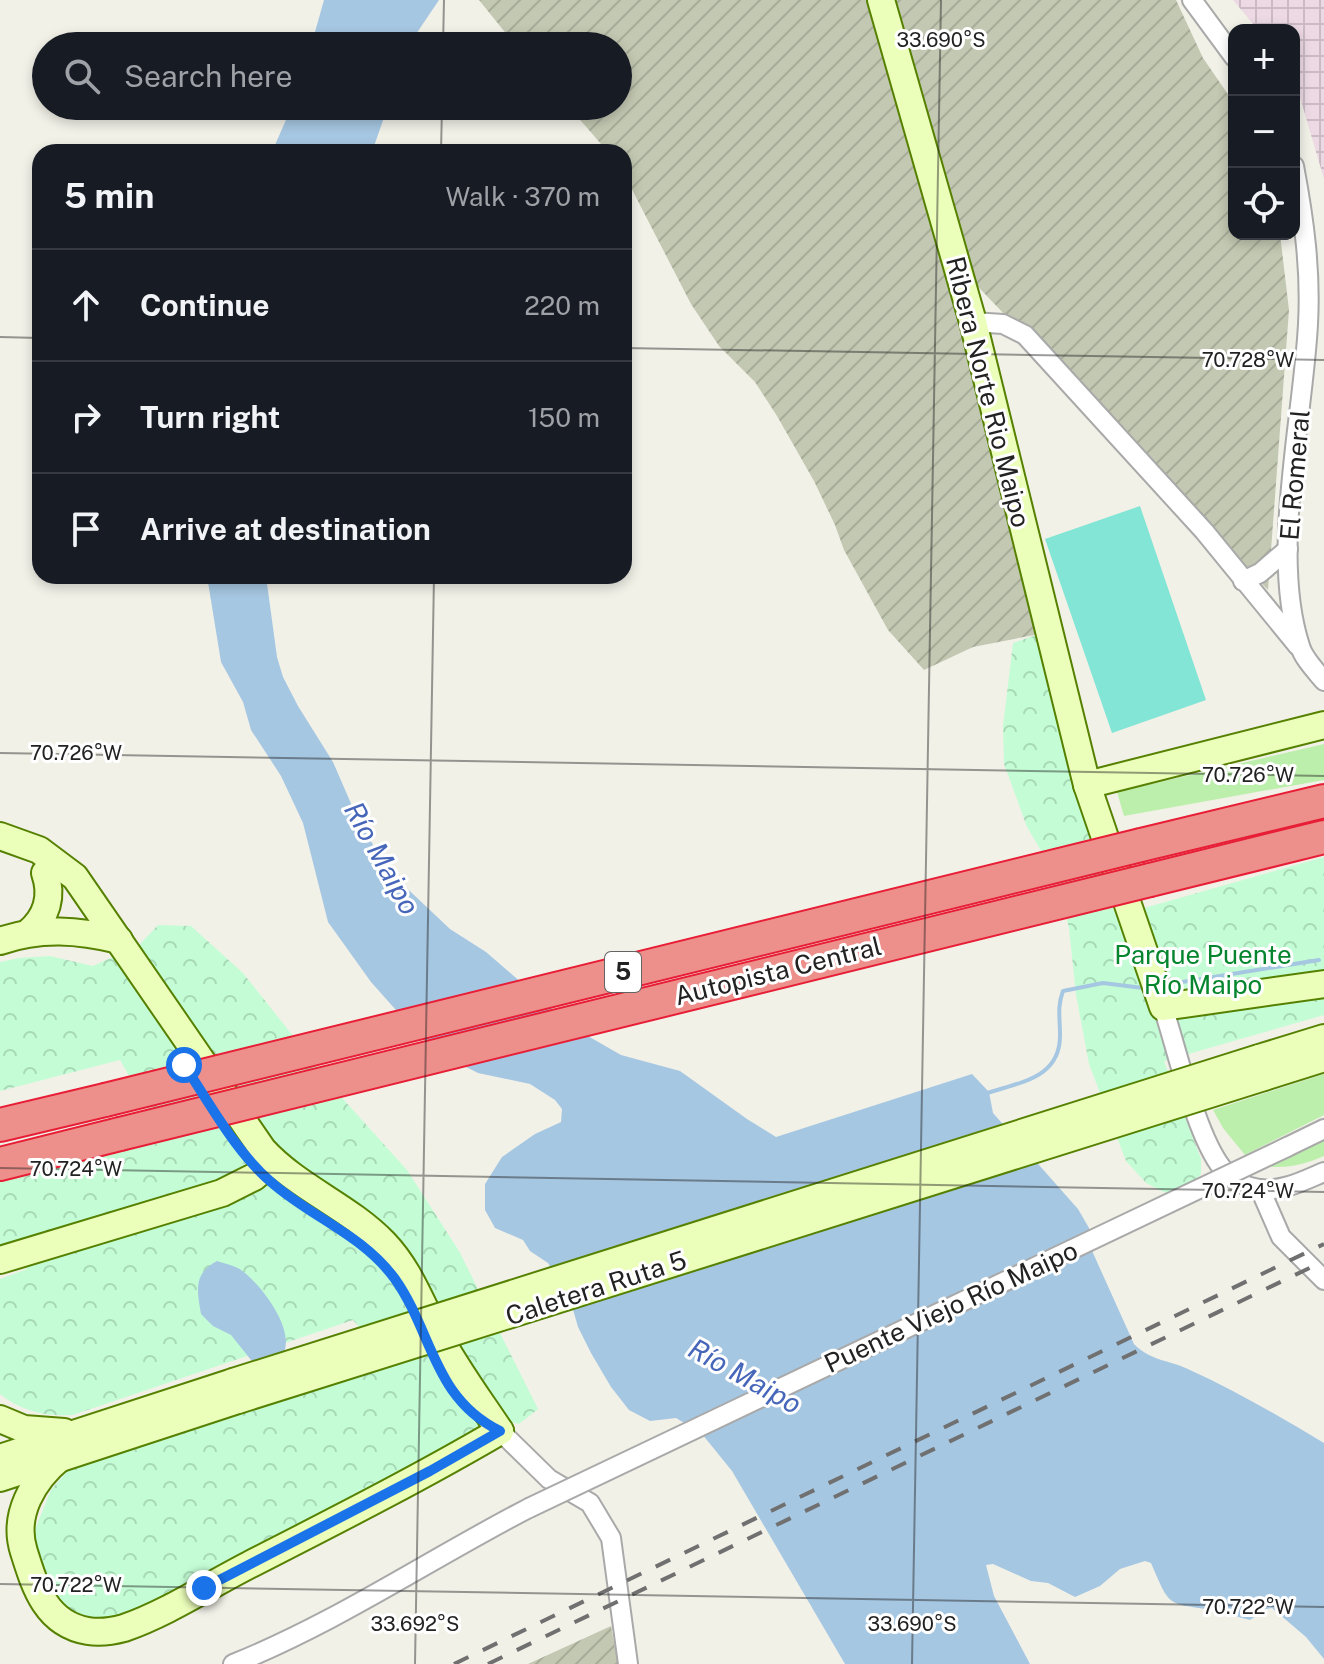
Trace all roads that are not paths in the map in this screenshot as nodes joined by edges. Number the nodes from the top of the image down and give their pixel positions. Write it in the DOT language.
graph roads {
  1 [pos="881,0"];
  2 [pos="1192,0"];
  3 [pos="1228,49"];
  4 [pos="1294,168"];
  5 [pos="973,322"];
  6 [pos="1288,549"];
  7 [pos="1243,581"];
  8 [pos="1300,649"];
  9 [pos="1324,681"];
  10 [pos="1324,725"];
  11 [pos="1087,785"];
  12 [pos="1324,801"];
  13 [pos="0,836"];
  14 [pos="1324,837"];
  15 [pos="0,852"];
  16 [pos="45,873"];
  17 [pos="28,933"];
  18 [pos="108,938"];
  19 [pos="0,941"];
  20 [pos="1324,984"];
  21 [pos="1163,1007"];
  22 [pos="1324,1038"];
  23 [pos="1324,1058"];
  24 [pos="1262,1067"];
  25 [pos="0,1125"];
  26 [pos="1324,1129"];
  27 [pos="0,1164"];
  28 [pos="267,1167"];
  29 [pos="1324,1172"];
  30 [pos="1260,1189"];
  31 [pos="0,1260"];
  32 [pos="1324,1280"];
  33 [pos="236,1391"];
  34 [pos="0,1419"];
  35 [pos="83,1430"];
  36 [pos="500,1431"];
  37 [pos="61,1457"];
  38 [pos="0,1458"];
  39 [pos="0,1478"];
  40 [pos="0,1522"];
  41 [pos="20,1540"];
  42 [pos="233,1664"];
  43 [pos="628,1664"];
  1 -- 5 [label="main road, Ribera Norte Rio Maipo"];
  2 -- 3 [label="street"];
  4 -- 6 [label="street, El Romeral"];
  5 -- 7 [label="street"];
  5 -- 11 [label="main road, Ribera Norte Rio Maipo"];
  6 -- 7 [label="street"];
  6 -- 8 [label="street, El Romeral"];
  7 -- 8 [label="street"];
  8 -- 9 [label="street, El Romeral"];
  10 -- 11 [label="main road"];
  11 -- 21 [label="main road"];
  12 -- 25 [label="highway, Autopista Central / 5, bridge"];
  13 -- 18 [label="main road"];
  14 -- 27 [label="highway, Autopista Central / 5, bridge"];
  15 -- 16 [label="main road"];
  16 -- 17 [label="main road"];
  16 -- 18 [label="main road"];
  17 -- 18 [label="main road"];
  17 -- 19 [label="main road"];
  18 -- 28 [label="main road"];
  20 -- 21 [label="main road"];
  21 -- 30 [label="street"];
  22 -- 24 [label="main road, Caletera Ruta 5"];
  23 -- 24 [label="main road, Caletera Ruta 5"];
  24 -- 33 [label="main road, Caletera Ruta 5, bridge"];
  26 -- 42 [label="street, Puente Viejo Río Maipo, bridge"];
  28 -- 31 [label="main road"];
  28 -- 36 [label="main road"];
  29 -- 30 [label="street"];
  30 -- 32 [label="street"];
  33 -- 35 [label="main road, Caletera Ruta 5"];
  33 -- 37 [label="main road, Caletera Ruta 5"];
  34 -- 35 [label="main road"];
  35 -- 38 [label="main road, Caletera Ruta 5"];
  36 -- 41 [label="main road"];
  36 -- 43 [label="street"];
  37 -- 39 [label="main road, Caletera Ruta 5"];
  37 -- 41 [label="main road"];
  40 -- 41 [label="main road"];
}
